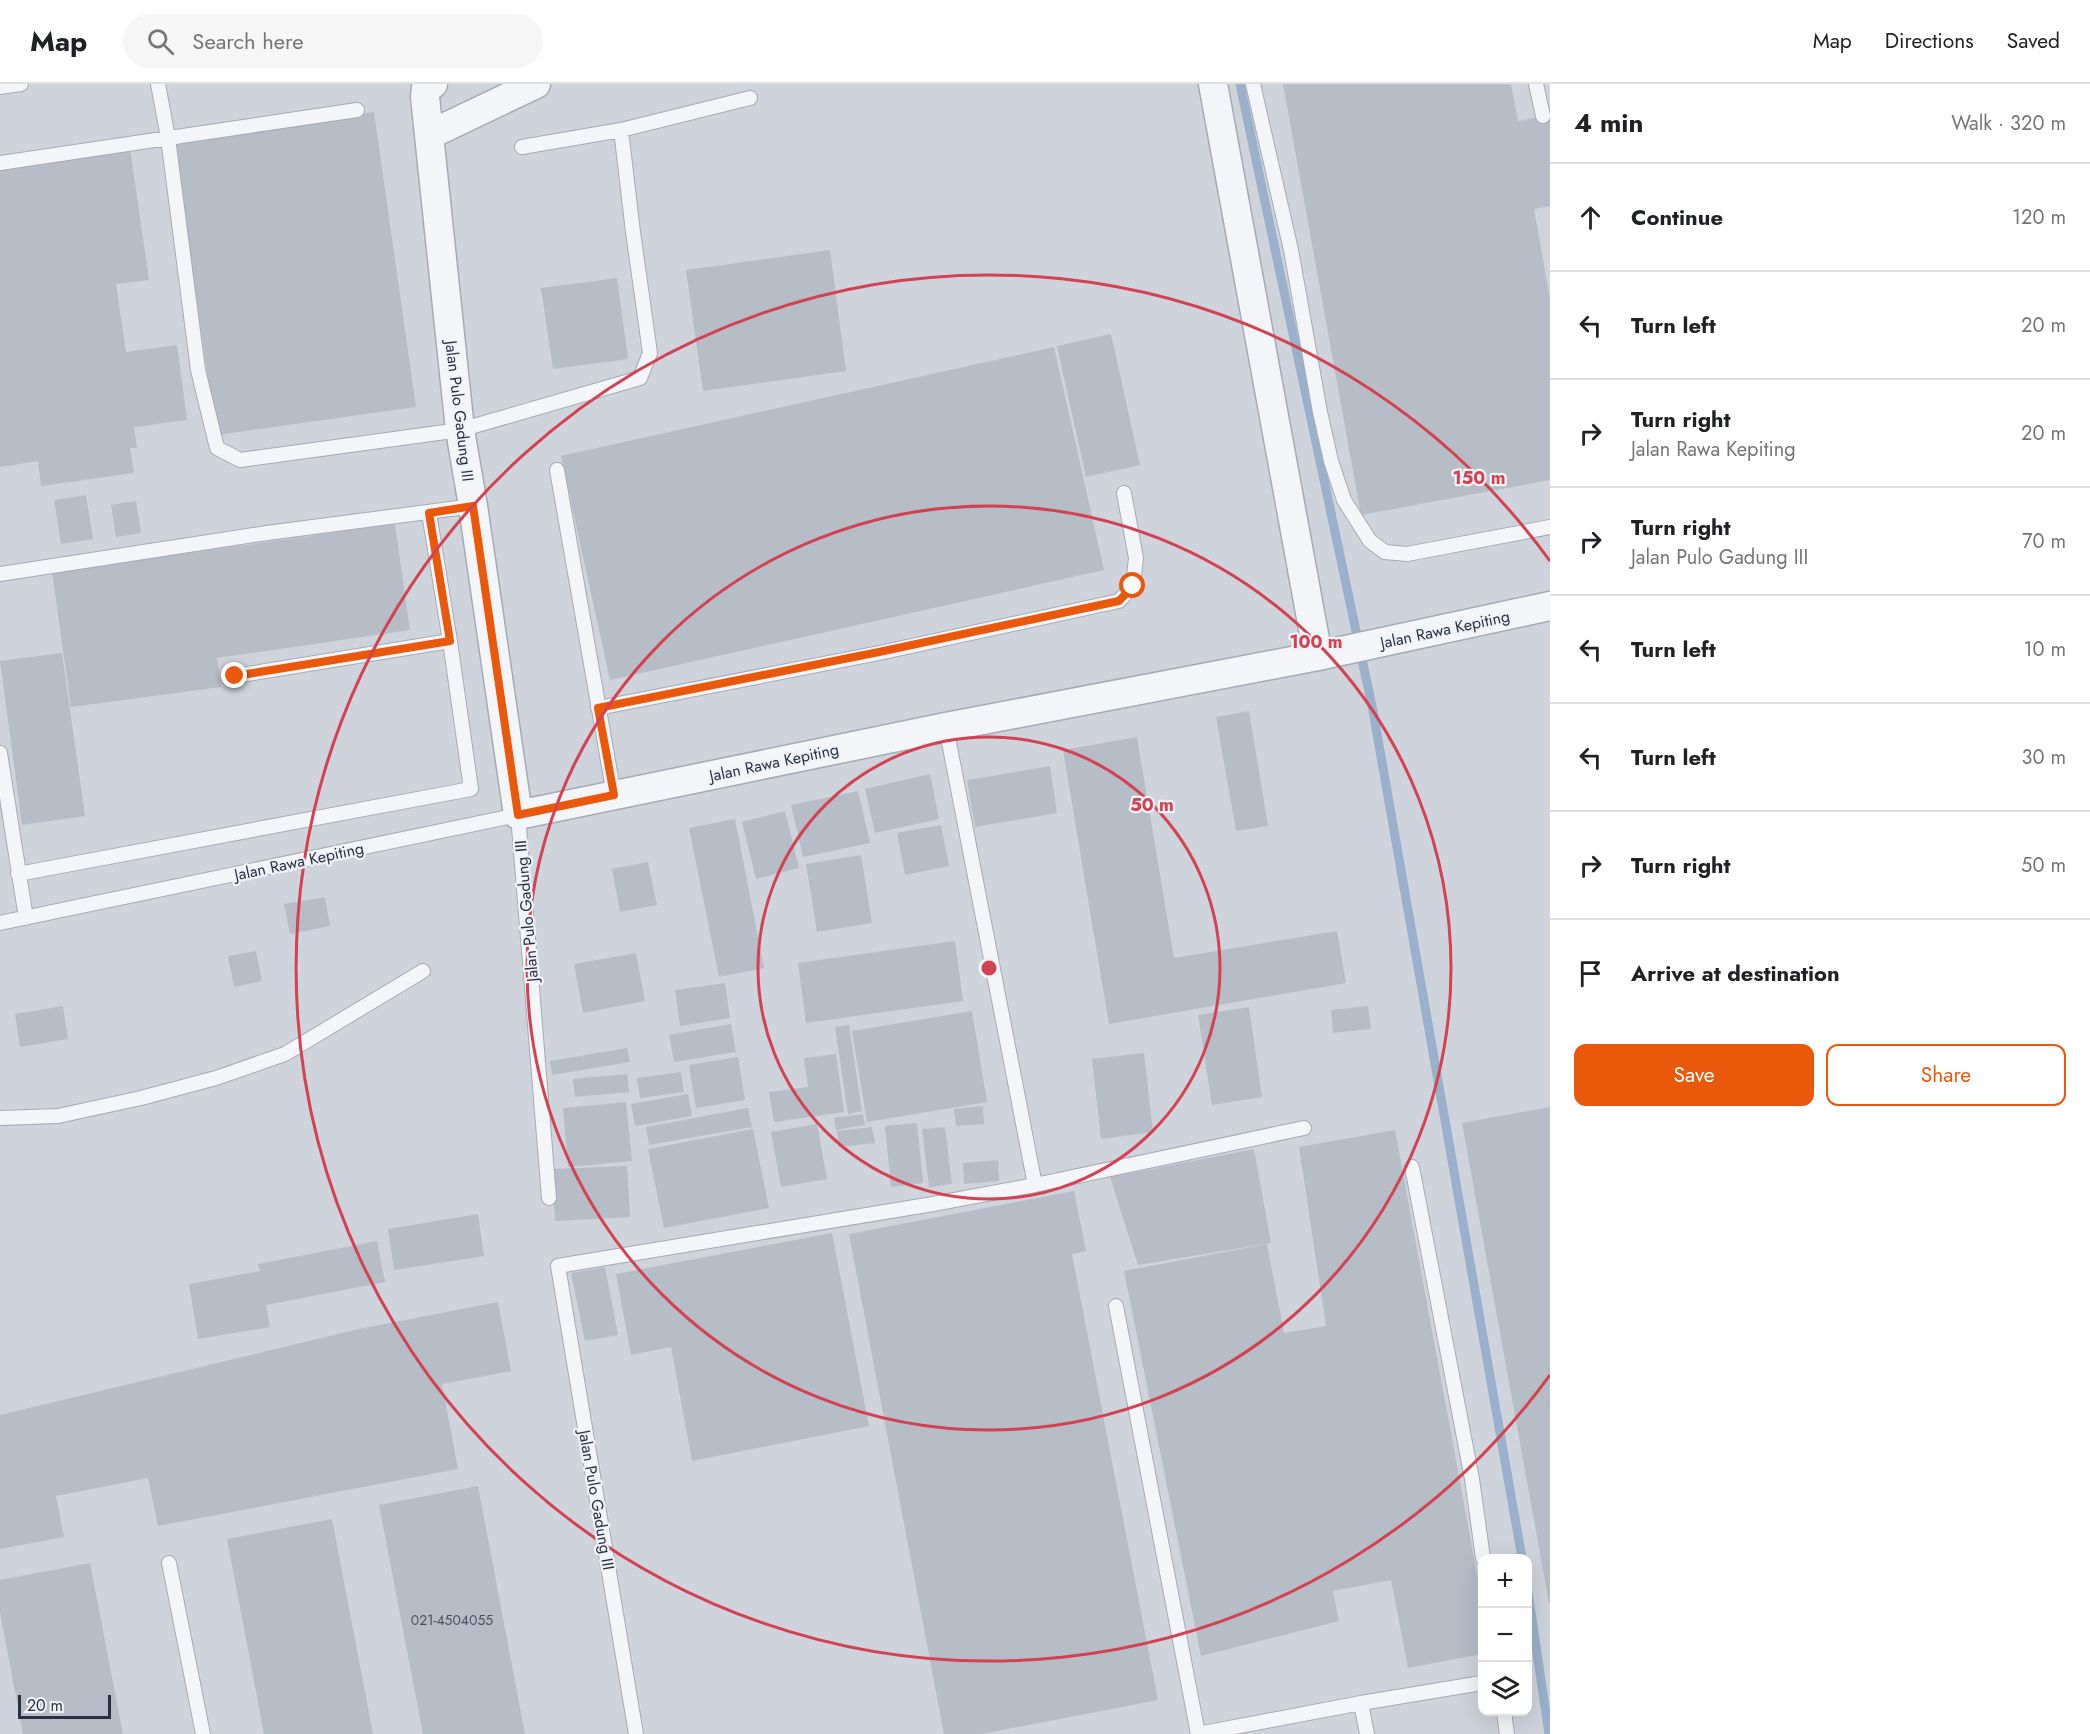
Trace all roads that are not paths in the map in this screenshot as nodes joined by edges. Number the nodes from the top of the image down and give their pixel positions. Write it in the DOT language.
graph roads {
  1 [pos="21,84"];
  2 [pos="158,84"];
  3 [pos="433,84"];
  4 [pos="536,84"];
  5 [pos="1213,84"];
  6 [pos="1254,84"];
  7 [pos="1536,84"];
  8 [pos="0,87"];
  9 [pos="750,98"];
  10 [pos="357,110"];
  11 [pos="1543,116"];
  12 [pos="621,130"];
  13 [pos="429,135"];
  14 [pos="168,138"];
  15 [pos="522,147"];
  16 [pos="0,163"];
  17 [pos="460,430"];
  18 [pos="557,470"];
  19 [pos="1124,493"];
  20 [pos="473,506"];
  21 [pos="429,513"];
  22 [pos="1550,527"];
  23 [pos="0,574"];
  24 [pos="1550,606"];
  25 [pos="450,641"];
  26 [pos="1327,654"];
  27 [pos="235,676"];
  28 [pos="598,708"];
  29 [pos="946,727"];
  30 [pos="0,753"];
  31 [pos="614,795"];
  32 [pos="518,815"];
  33 [pos="18,874"];
  34 [pos="26,918"];
  35 [pos="0,923"];
  36 [pos="423,971"];
  37 [pos="0,1118"];
  38 [pos="1304,1128"];
  39 [pos="1412,1167"];
  40 [pos="1035,1185"];
  41 [pos="549,1198"];
  42 [pos="1116,1306"];
  43 [pos="1482,1554"];
  44 [pos="169,1563"];
  45 [pos="1478,1684"];
  46 [pos="1361,1703"];
  47 [pos="1505,1716"];
  48 [pos="203,1734"];
  49 [pos="636,1734"];
  50 [pos="1197,1734"];
  51 [pos="1366,1734"];
  52 [pos="1507,1734"];
  1 -- 8 [label="lane"];
  2 -- 14 [label="lane"];
  3 -- 13 [label="street, Jalan Pulo Gadung III"];
  4 -- 13 [label="street"];
  5 -- 26 [label="street"];
  6 -- 22 [label="lane"];
  7 -- 11 [label="lane"];
  9 -- 12 [label="lane"];
  10 -- 14 [label="lane"];
  12 -- 15 [label="lane"];
  12 -- 17 [label="lane"];
  13 -- 17 [label="street, Jalan Pulo Gadung III"];
  14 -- 16 [label="lane"];
  14 -- 17 [label="lane"];
  17 -- 20 [label="street, Jalan Pulo Gadung III"];
  18 -- 28 [label="lane"];
  19 -- 28 [label="lane"];
  20 -- 21 [label="lane"];
  20 -- 32 [label="street, Jalan Pulo Gadung III"];
  21 -- 23 [label="lane"];
  21 -- 25 [label="lane"];
  24 -- 26 [label="street, Jalan Rawa Kepiting"];
  25 -- 27 [label="lane"];
  25 -- 33 [label="lane"];
  26 -- 29 [label="street, Jalan Rawa Kepiting"];
  28 -- 31 [label="lane"];
  29 -- 31 [label="street, Jalan Rawa Kepiting"];
  29 -- 40 [label="lane"];
  30 -- 33 [label="lane"];
  31 -- 32 [label="street, Jalan Rawa Kepiting"];
  32 -- 34 [label="lane, Jalan Rawa Kepiting"];
  32 -- 41 [label="lane, Jalan Pulo Gadung III"];
  33 -- 34 [label="lane"];
  34 -- 35 [label="lane, Jalan Rawa Kepiting"];
  36 -- 37 [label="lane"];
  38 -- 40 [label="lane"];
  39 -- 43 [label="lane"];
  40 -- 49 [label="lane, Jalan Pulo Gadung III"];
  42 -- 50 [label="lane"];
  44 -- 48 [label="lane"];
  45 -- 46 [label="lane"];
  46 -- 50 [label="lane"];
  46 -- 51 [label="lane"];
  47 -- 52 [label="lane"];
}
